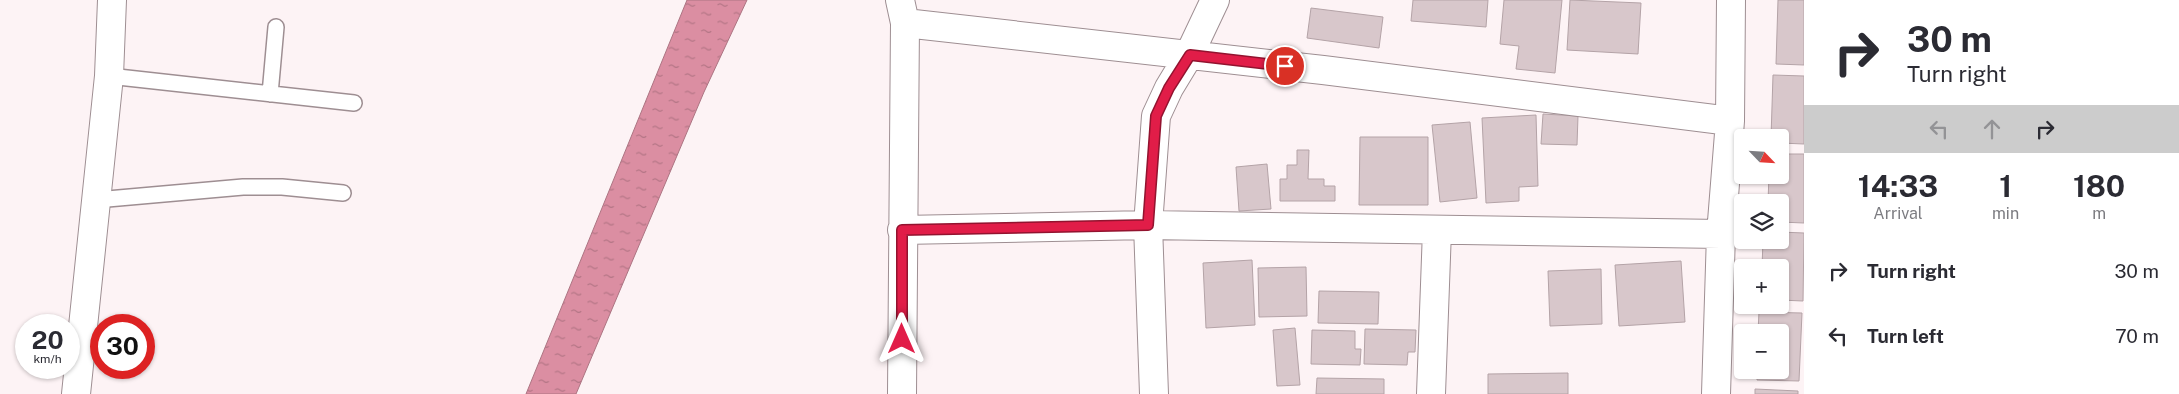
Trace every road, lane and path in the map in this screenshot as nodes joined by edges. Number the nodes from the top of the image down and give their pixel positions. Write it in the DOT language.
graph roads {
  1 [pos="112,0"];
  2 [pos="1215,0"];
  3 [pos="1731,0"];
  4 [pos="902,11"];
  5 [pos="276,27"];
  6 [pos="1190,55"];
  7 [pos="109,76"];
  8 [pos="270,94"];
  9 [pos="354,103"];
  10 [pos="1730,121"];
  11 [pos="343,193"];
  12 [pos="96,200"];
  13 [pos="1148,225"];
  14 [pos="902,230"];
  15 [pos="1437,230"];
  16 [pos="1722,234"];
  17 [pos="76,394"];
  18 [pos="902,394"];
  19 [pos="1154,394"];
  20 [pos="1431,394"];
  21 [pos="1716,394"];
  1 -- 7 [label="street"];
  2 -- 6 [label="street"];
  3 -- 10 [label="street"];
  4 -- 6 [label="street"];
  4 -- 14 [label="street"];
  5 -- 8 [label="lane"];
  6 -- 10 [label="street"];
  6 -- 13 [label="street"];
  7 -- 8 [label="lane"];
  7 -- 12 [label="street"];
  8 -- 9 [label="lane"];
  10 -- 16 [label="street"];
  11 -- 12 [label="lane"];
  12 -- 17 [label="street"];
  13 -- 14 [label="street"];
  13 -- 15 [label="street"];
  13 -- 19 [label="street"];
  14 -- 18 [label="street"];
  15 -- 16 [label="street"];
  15 -- 20 [label="street"];
  16 -- 21 [label="street"];
}
